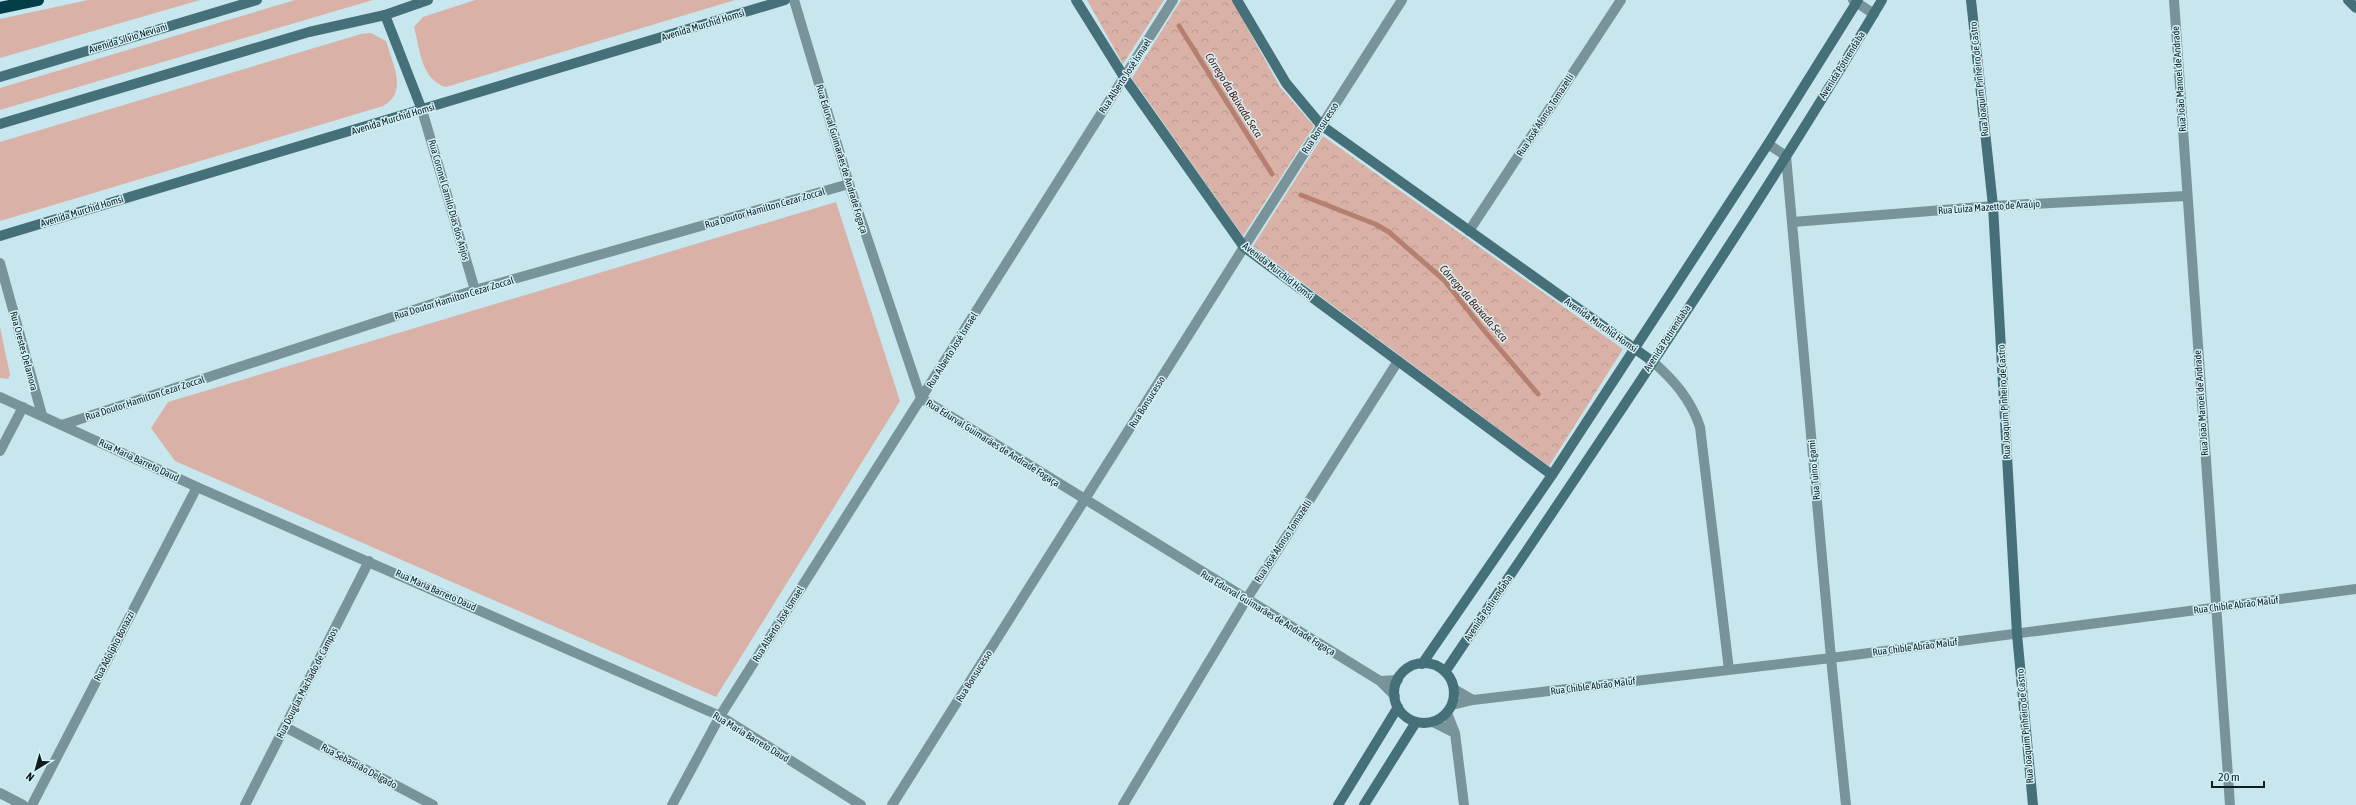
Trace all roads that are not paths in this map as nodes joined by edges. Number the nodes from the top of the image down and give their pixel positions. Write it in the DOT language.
graph roads {
  1 [pos="38,0"];
  2 [pos="257,0"];
  3 [pos="428,0"];
  4 [pos="785,0"];
  5 [pos="794,0"];
  6 [pos="1076,0"];
  7 [pos="1173,0"];
  8 [pos="1237,0"];
  9 [pos="1402,0"];
  10 [pos="1621,0"];
  11 [pos="1882,0"];
  12 [pos="1971,0"];
  13 [pos="2174,0"];
  14 [pos="2348,0"];
  15 [pos="1856,1"];
  16 [pos="0,8"];
  17 [pos="2356,8"];
  18 [pos="1874,14"];
  19 [pos="385,15"];
  20 [pos="0,77"];
  21 [pos="1124,77"];
  22 [pos="422,110"];
  23 [pos="0,124"];
  24 [pos="1321,125"];
  25 [pos="1768,144"];
  26 [pos="1786,156"];
  27 [pos="849,184"];
  28 [pos="2186,196"];
  29 [pos="1993,206"];
  30 [pos="1792,222"];
  31 [pos="1469,231"];
  32 [pos="0,236"];
  33 [pos="1244,247"];
  34 [pos="0,263"];
  35 [pos="475,290"];
  36 [pos="1633,348"];
  37 [pos="1398,361"];
  38 [pos="1652,361"];
  39 [pos="0,397"];
  40 [pos="921,398"];
  41 [pos="23,407"];
  42 [pos="42,416"];
  43 [pos="62,424"];
  44 [pos="0,451"];
  45 [pos="1552,475"];
  46 [pos="197,487"];
  47 [pos="1085,500"];
  48 [pos="369,560"];
  49 [pos="2356,589"];
  50 [pos="1246,600"];
  51 [pos="2216,608"];
  52 [pos="2016,634"];
  53 [pos="1831,658"];
  54 [pos="1422,664"];
  55 [pos="1729,670"];
  56 [pos="1445,672"];
  57 [pos="1398,680"];
  58 [pos="1380,681"];
  59 [pos="1454,689"];
  60 [pos="1395,696"];
  61 [pos="1473,700"];
  62 [pos="1398,707"];
  63 [pos="1450,709"];
  64 [pos="720,716"];
  65 [pos="1416,722"];
  66 [pos="1433,722"];
  67 [pos="285,728"];
  68 [pos="1455,733"];
  69 [pos="0,793"];
  70 [pos="23,805"];
  71 [pos="32,805"];
  72 [pos="245,805"];
  73 [pos="433,805"];
  74 [pos="672,805"];
  75 [pos="861,805"];
  76 [pos="892,805"];
  77 [pos="1123,805"];
  78 [pos="1338,805"];
  79 [pos="1364,805"];
  80 [pos="1464,805"];
  81 [pos="1846,805"];
  82 [pos="2033,805"];
  83 [pos="2230,805"];
  1 -- 16 [label="highway"];
  2 -- 20 [label="main road, Avenida Sílvio Neviani"];
  3 -- 19 [label="main road"];
  4 -- 22 [label="main road, Avenida Murchid Homsi"];
  5 -- 27 [label="street, Rua Edurval Guimarães de Andrade Fogaça"];
  6 -- 21 [label="main road, Avenida Murchid Homsi"];
  7 -- 21 [label="street, Rua Alberto José Ismael"];
  8 -- 24 [label="main road, Avenida Murchid Homsi"];
  9 -- 24 [label="street, Rua Bonsucesso"];
  10 -- 31 [label="street, Rua José Afonso Tomazelli"];
  11 -- 18 [label="main road, Avenida Potirendaba"];
  12 -- 29 [label="main road, Rua Joaquim Pinheiro de Castro"];
  13 -- 28 [label="street, Rua João Manoel de Andrade"];
  14 -- 17 [label="main road"];
  15 -- 18 [label="street"];
  15 -- 25 [label="main road, Avenida Potirendaba"];
  18 -- 26 [label="main road, Avenida Potirendaba"];
  19 -- 22 [label="main road"];
  19 -- 23 [label="main road"];
  21 -- 33 [label="main road, Avenida Murchid Homsi"];
  21 -- 40 [label="street, Rua Alberto José Ismael"];
  22 -- 32 [label="main road, Avenida Murchid Homsi"];
  22 -- 35 [label="street, Rua Coronel Camilo Dias dos Anjos"];
  24 -- 31 [label="main road, Avenida Murchid Homsi"];
  24 -- 33 [label="street, Rua Bonsucesso"];
  25 -- 26 [label="street"];
  25 -- 36 [label="main road, Avenida Potirendaba"];
  26 -- 30 [label="street, Rua Tuino Egami"];
  26 -- 38 [label="main road, Avenida Potirendaba"];
  27 -- 35 [label="street, Rua Doutor Hamilton Cezar Zoccal"];
  27 -- 40 [label="street, Rua Edurval Guimarães de Andrade Fogaça"];
  28 -- 29 [label="street, Rua Luíza Mazetto de Araújo"];
  28 -- 51 [label="street, Rua João Manoel de Andrade"];
  29 -- 30 [label="street, Rua Luíza Mazetto de Araújo"];
  29 -- 52 [label="main road, Rua Joaquim Pinheiro de Castro"];
  30 -- 53 [label="street, Rua Tuino Egami"];
  31 -- 36 [label="main road, Avenida Murchid Homsi"];
  33 -- 37 [label="main road, Avenida Murchid Homsi"];
  33 -- 47 [label="street, Rua Bonsucesso"];
  34 -- 42 [label="street, Rua Orestes Delamora"];
  35 -- 43 [label="street, Rua Doutor Hamilton Cezar Zoccal"];
  36 -- 38 [label="main road, Avenida Murchid Homsi"];
  36 -- 45 [label="main road, Avenida Potirendaba"];
  37 -- 45 [label="main road, Avenida Murchid Homsi"];
  37 -- 50 [label="street, Rua José Afonso Tomazelli"];
  38 -- 55 [label="street"];
  38 -- 56 [label="main road, Avenida Potirendaba"];
  39 -- 41 [label="street, Rua Maria Barreto Daud"];
  40 -- 47 [label="street, Rua Edurval Guimarães de Andrade Fogaça"];
  40 -- 64 [label="street, Rua Alberto José Ismael"];
  41 -- 42 [label="street, Rua Maria Barreto Daud"];
  41 -- 44 [label="street"];
  42 -- 43 [label="street, Rua Maria Barreto Daud"];
  43 -- 46 [label="street, Rua Maria Barreto Daud"];
  45 -- 54 [label="main road, Avenida Potirendaba"];
  46 -- 48 [label="street, Rua Maria Barreto Daud"];
  46 -- 71 [label="street, Rua Adolpho Bonazzi"];
  47 -- 50 [label="street, Rua Edurval Guimarães de Andrade Fogaça"];
  47 -- 76 [label="street, Rua Bonsucesso"];
  48 -- 64 [label="street, Rua Maria Barreto Daud"];
  48 -- 67 [label="street, Rua Douglas Machado de Campos"];
  49 -- 51 [label="street, Rua Chible Abrão Maluf"];
  50 -- 58 [label="street, Rua Edurval Guimarães de Andrade Fogaça"];
  50 -- 77 [label="street, Rua José Afonso Tomazelli"];
  51 -- 52 [label="street, Rua Chible Abrão Maluf"];
  51 -- 83 [label="street, Rua João Manoel de Andrade"];
  52 -- 53 [label="street, Rua Chible Abrão Maluf"];
  52 -- 82 [label="main road, Rua Joaquim Pinheiro de Castro"];
  53 -- 55 [label="street, Rua Chible Abrão Maluf"];
  53 -- 81 [label="street, Rua Tuino Egami"];
  54 -- 56 [label="main road"];
  54 -- 57 [label="main road"];
  55 -- 61 [label="street, Rua Chible Abrão Maluf"];
  56 -- 59 [label="main road"];
  57 -- 58 [label="street"];
  57 -- 60 [label="main road"];
  58 -- 60 [label="street, Rua Edurval Guimarães de Andrade Fogaça"];
  59 -- 61 [label="street"];
  59 -- 63 [label="main road"];
  60 -- 62 [label="main road"];
  61 -- 63 [label="street, Rua Chible Abrão Maluf"];
  62 -- 65 [label="main road"];
  62 -- 78 [label="main road"];
  63 -- 66 [label="main road"];
  63 -- 68 [label="street"];
  64 -- 74 [label="street, Rua Alberto José Ismael"];
  64 -- 75 [label="street, Rua Maria Barreto Daud"];
  65 -- 66 [label="main road"];
  65 -- 79 [label="main road"];
  66 -- 68 [label="street"];
  67 -- 72 [label="street, Rua Douglas Machado de Campos"];
  67 -- 73 [label="street, Rua Sebastião Delgado"];
  68 -- 80 [label="street"];
  69 -- 70 [label="street"];
}
